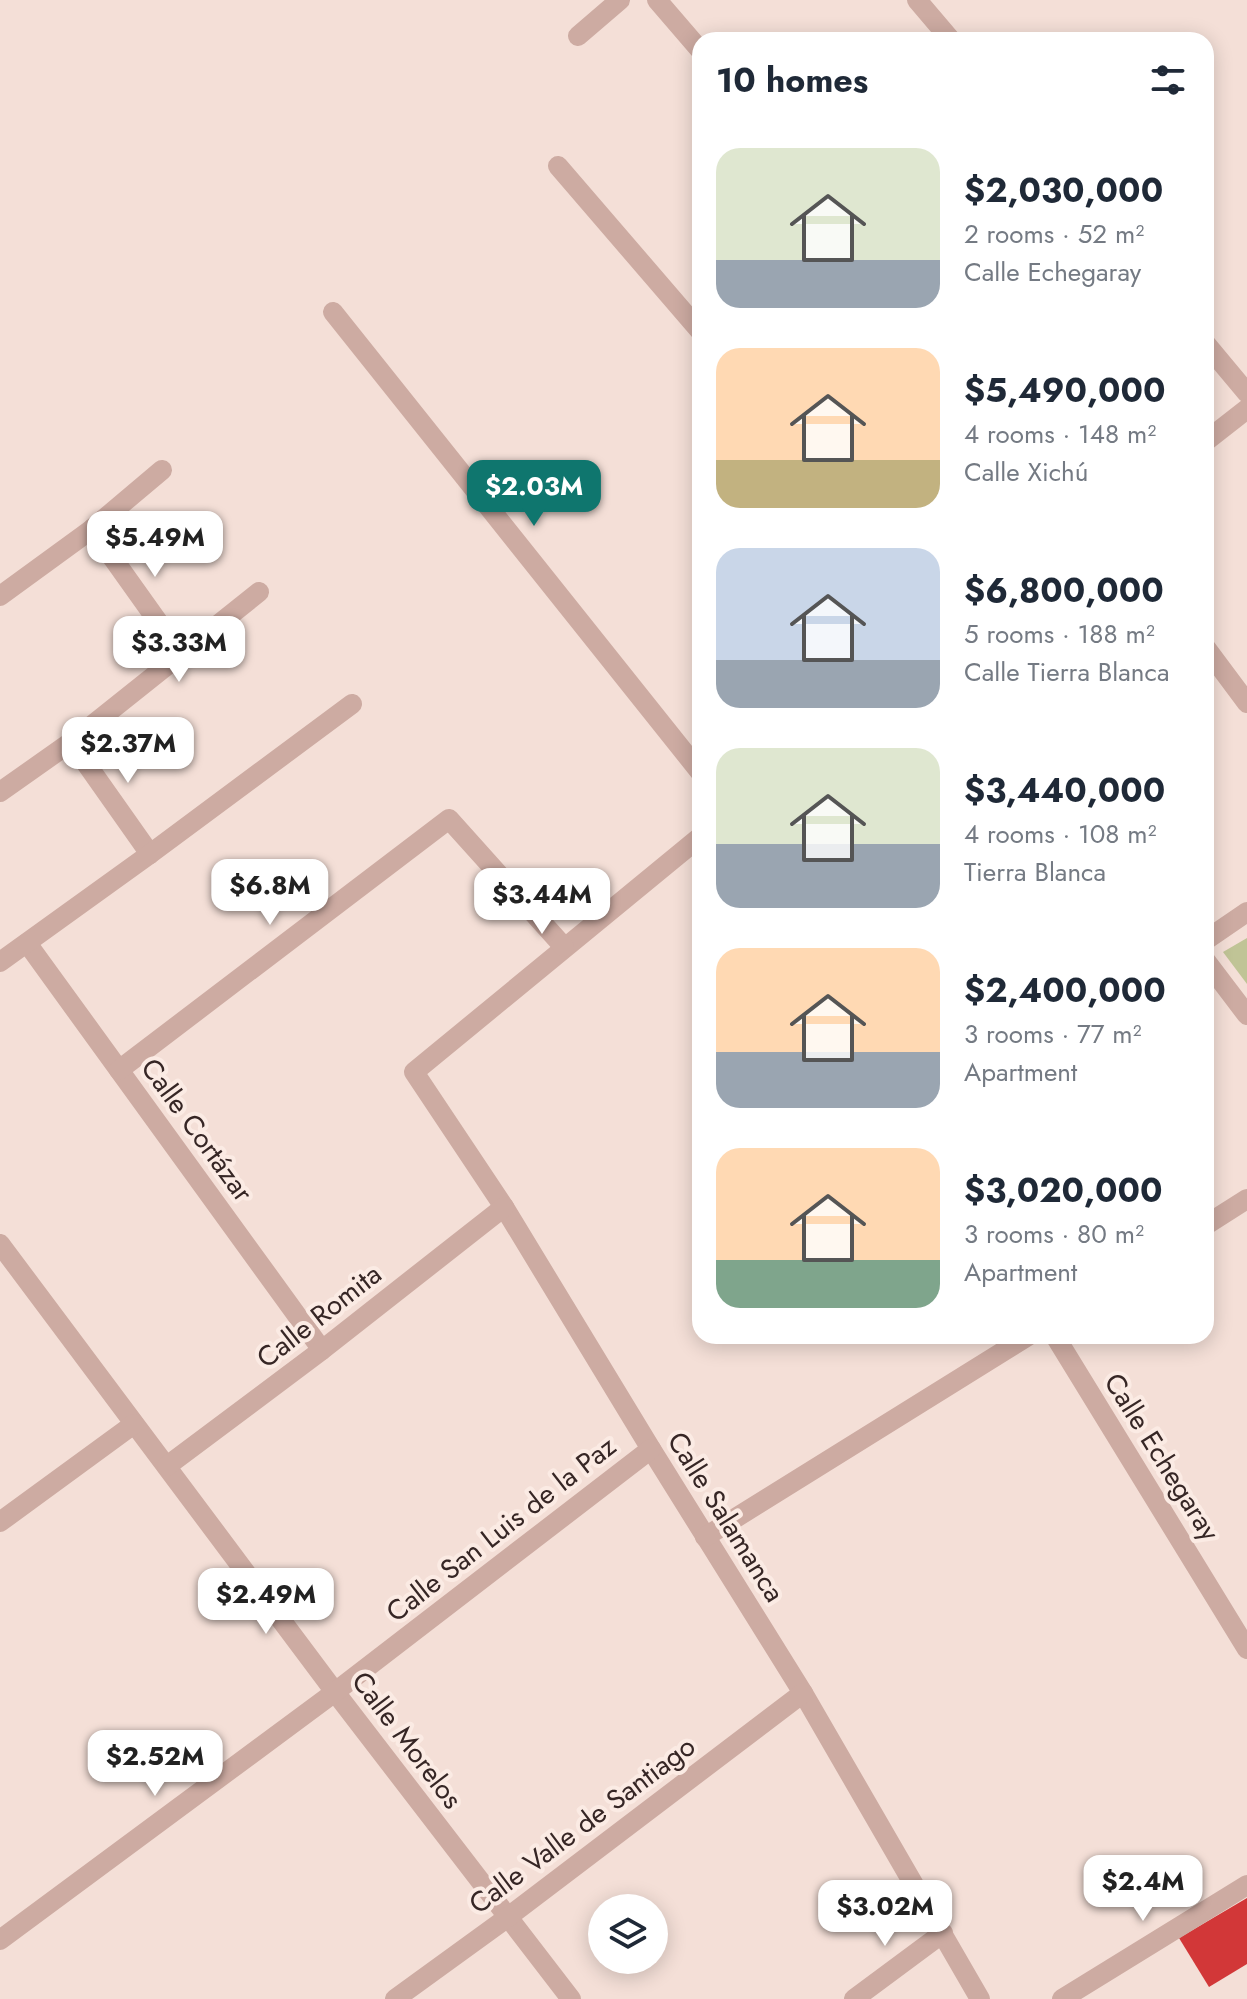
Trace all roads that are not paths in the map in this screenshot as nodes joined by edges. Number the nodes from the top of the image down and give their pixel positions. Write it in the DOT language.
graph roads {
  1 [pos="620,0"];
  2 [pos="657,0"];
  3 [pos="917,0"];
  4 [pos="944,32"];
  5 [pos="578,36"];
  6 [pos="692,41"];
  7 [pos="558,166"];
  8 [pos="333,312"];
  9 [pos="692,322"];
  10 [pos="1214,354"];
  11 [pos="1247,393"];
  12 [pos="1247,409"];
  13 [pos="1214,435"];
  14 [pos="162,470"];
  15 [pos="92,529"];
  16 [pos="259,592"];
  17 [pos="0,596"];
  18 [pos="181,654"];
  19 [pos="1214,659"];
  20 [pos="1247,703"];
  21 [pos="352,704"];
  22 [pos="71,742"];
  23 [pos="692,762"];
  24 [pos="0,792"];
  25 [pos="692,843"];
  26 [pos="150,854"];
  27 [pos="1247,912"];
  28 [pos="1214,935"];
  29 [pos="27,943"];
  30 [pos="564,947"];
  31 [pos="0,962"];
  32 [pos="1214,972"];
  33 [pos="1247,1015"];
  34 [pos="119,1070"];
  35 [pos="1247,1199"];
  36 [pos="504,1207"];
  37 [pos="1214,1220"];
  38 [pos="0,1244"];
  39 [pos="1015,1344"];
  40 [pos="1060,1344"];
  41 [pos="322,1350"];
  42 [pos="134,1424"];
  43 [pos="651,1449"];
  44 [pos="167,1466"];
  45 [pos="0,1522"];
  46 [pos="705,1537"];
  47 [pos="1247,1649"];
  48 [pos="335,1692"];
  49 [pos="803,1693"];
  50 [pos="1247,1885"];
  51 [pos="508,1917"];
  52 [pos="943,1933"];
  53 [pos="0,1940"];
  54 [pos="395,1999"];
  55 [pos="571,1999"];
  56 [pos="854,1999"];
  57 [pos="980,1999"];
  58 [pos="1062,1999"];
  1 -- 5 [label="street"];
  2 -- 6 [label="street"];
  3 -- 4 [label="street"];
  7 -- 9 [label="street"];
  8 -- 23 [label="street"];
  10 -- 11 [label="street"];
  12 -- 13 [label="street"];
  14 -- 15 [label="street"];
  15 -- 17 [label="street"];
  15 -- 18 [label="street"];
  16 -- 18 [label="street"];
  18 -- 22 [label="street"];
  19 -- 20 [label="street"];
  21 -- 26 [label="street"];
  22 -- 24 [label="street"];
  22 -- 26 [label="street"];
  25 -- 30 [label="street"];
  26 -- 29 [label="street"];
  27 -- 28 [label="street"];
  29 -- 31 [label="street"];
  29 -- 34 [label="street, Calle Cortázar"];
  30 -- 34 [label="street"];
  30 -- 36 [label="street, Calle Salamanca"];
  32 -- 33 [label="street"];
  34 -- 41 [label="street, Calle Cortázar"];
  35 -- 37 [label="street"];
  36 -- 41 [label="street, Calle Romita"];
  36 -- 43 [label="street, Calle Salamanca"];
  38 -- 42 [label="street, Calle Morelos"];
  39 -- 46 [label="street"];
  40 -- 47 [label="street, Calle Echegaray"];
  41 -- 44 [label="street, Calle Romita"];
  42 -- 44 [label="street, Calle Morelos"];
  42 -- 45 [label="street"];
  43 -- 46 [label="street, Calle Salamanca"];
  43 -- 48 [label="street, Calle San Luis de la Paz"];
  44 -- 48 [label="street, Calle Morelos"];
  46 -- 49 [label="street, Calle Salamanca"];
  48 -- 51 [label="street, Calle Morelos"];
  48 -- 53 [label="street, Calle San Luis de la Paz"];
  49 -- 51 [label="street, Calle Valle de Santiago"];
  49 -- 52 [label="street, Calle Salamanca"];
  50 -- 58 [label="street"];
  51 -- 54 [label="street, Calle Valle de Santiago"];
  51 -- 55 [label="street, Calle Morelos"];
  52 -- 56 [label="street"];
  52 -- 57 [label="street, Calle Salamanca"];
}
